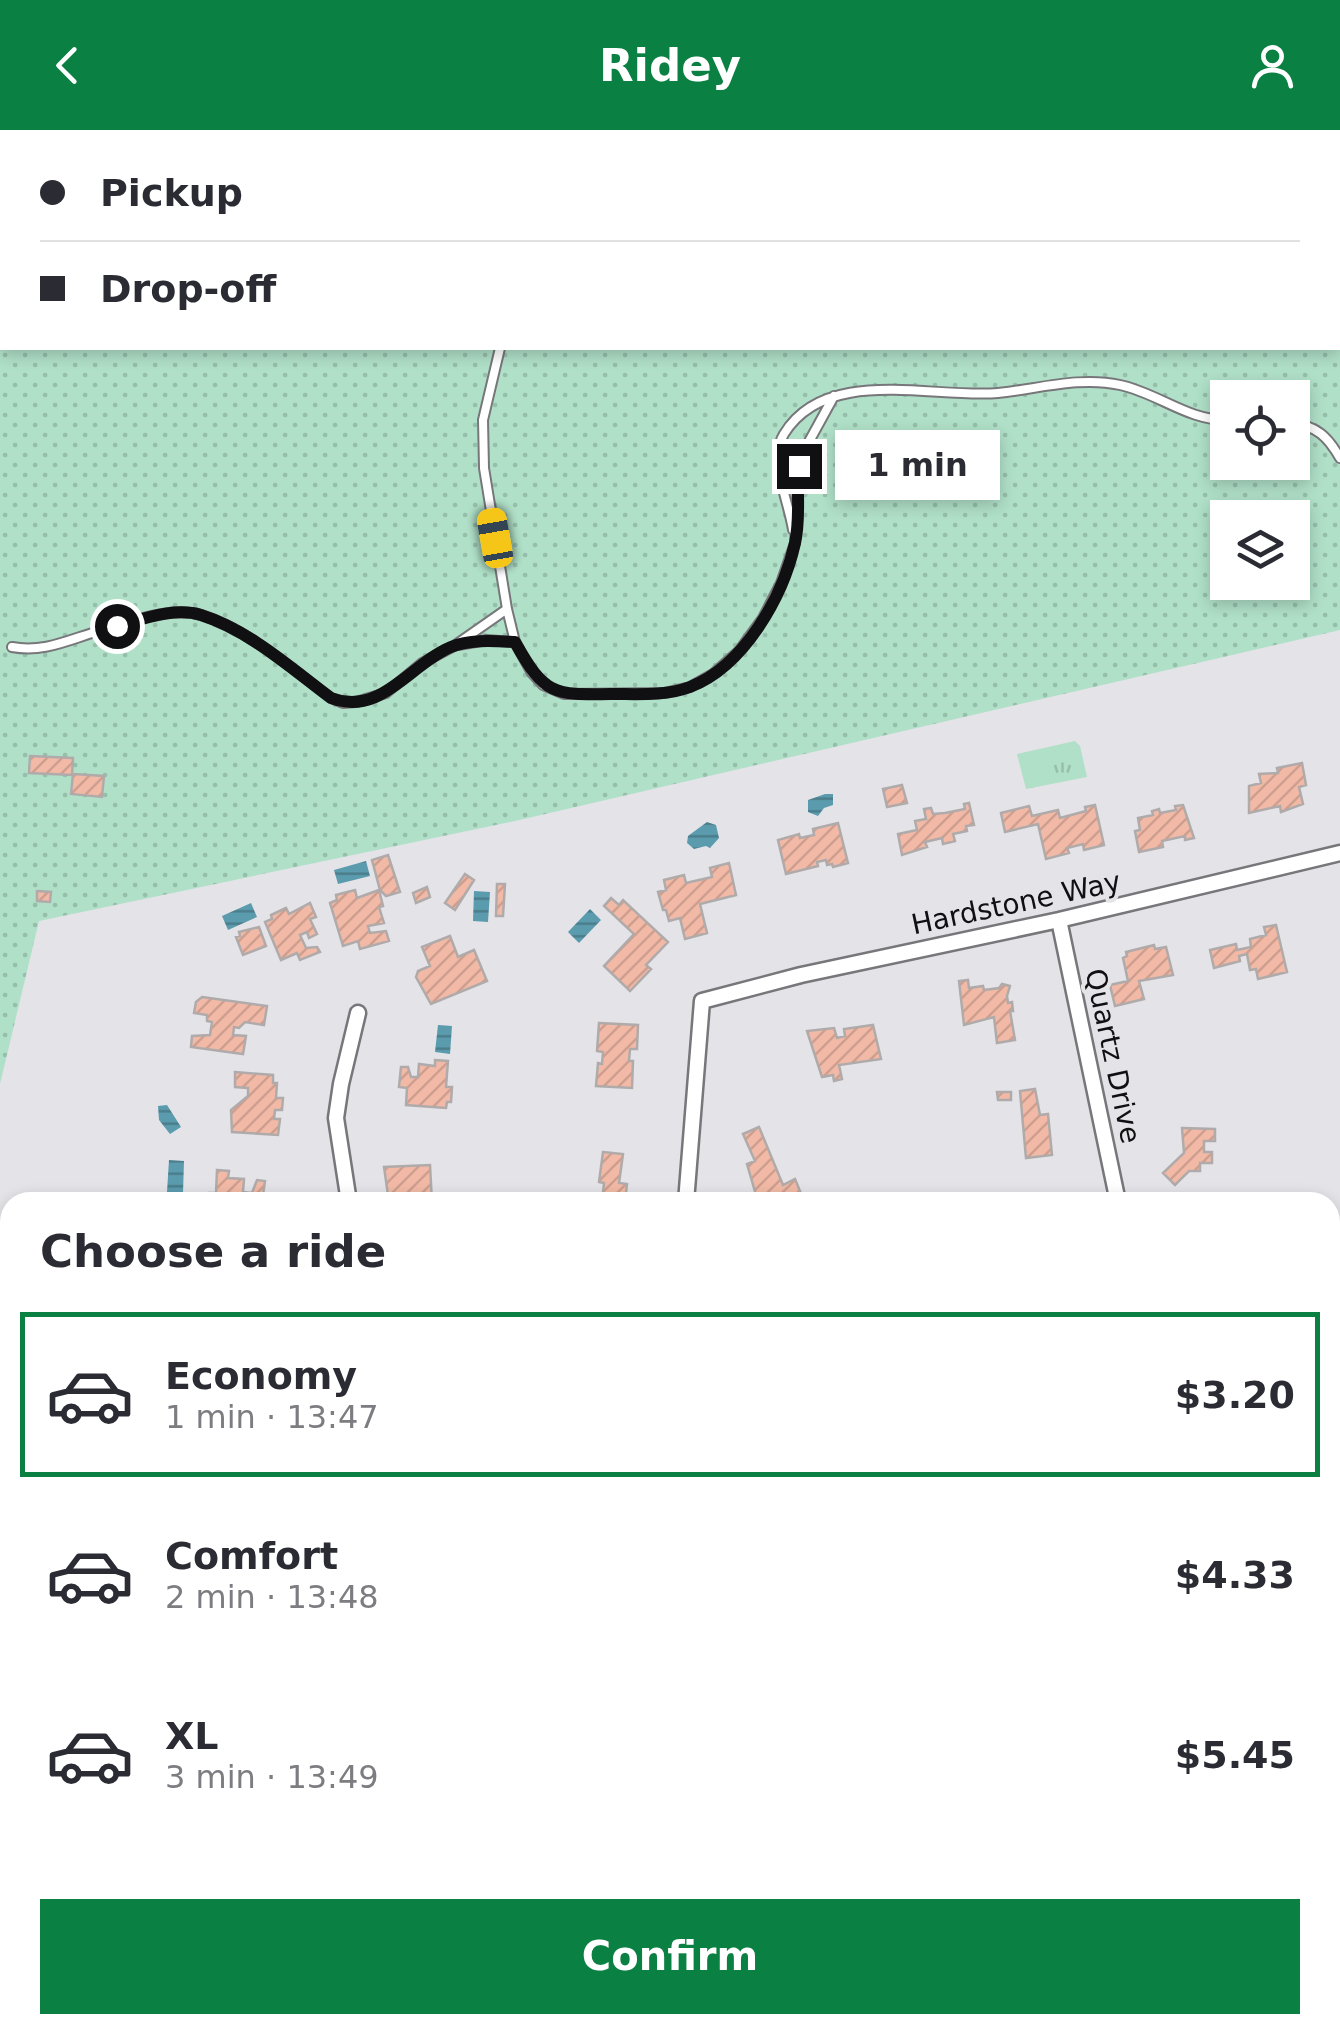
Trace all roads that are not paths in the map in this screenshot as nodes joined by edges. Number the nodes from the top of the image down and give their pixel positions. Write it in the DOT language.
graph roads {
  1 [pos="500,350"];
  2 [pos="834,396"];
  3 [pos="1210,420"];
  4 [pos="1310,425"];
  5 [pos="1340,458"];
  6 [pos="795,543"];
  7 [pos="507,609"];
  8 [pos="515,642"];
  9 [pos="454,646"];
  10 [pos="12,647"];
  11 [pos="1340,853"];
  12 [pos="1059,920"];
  13 [pos="358,1013"];
  14 [pos="347,1192"];
  15 [pos="687,1192"];
  16 [pos="1116,1192"];
  1 -- 7 [label="lane"];
  2 -- 3 [label="lane"];
  2 -- 6 [label="lane"];
  2 -- 6 [label="lane"];
  4 -- 5 [label="lane"];
  6 -- 8 [label="lane"];
  7 -- 8 [label="lane"];
  7 -- 9 [label="lane"];
  8 -- 9 [label="lane"];
  9 -- 10 [label="lane"];
  11 -- 12 [label="street, Hardstone Way"];
  12 -- 15 [label="street, Hardstone Way"];
  12 -- 16 [label="street, Quartz Drive"];
  13 -- 14 [label="street"];
}
